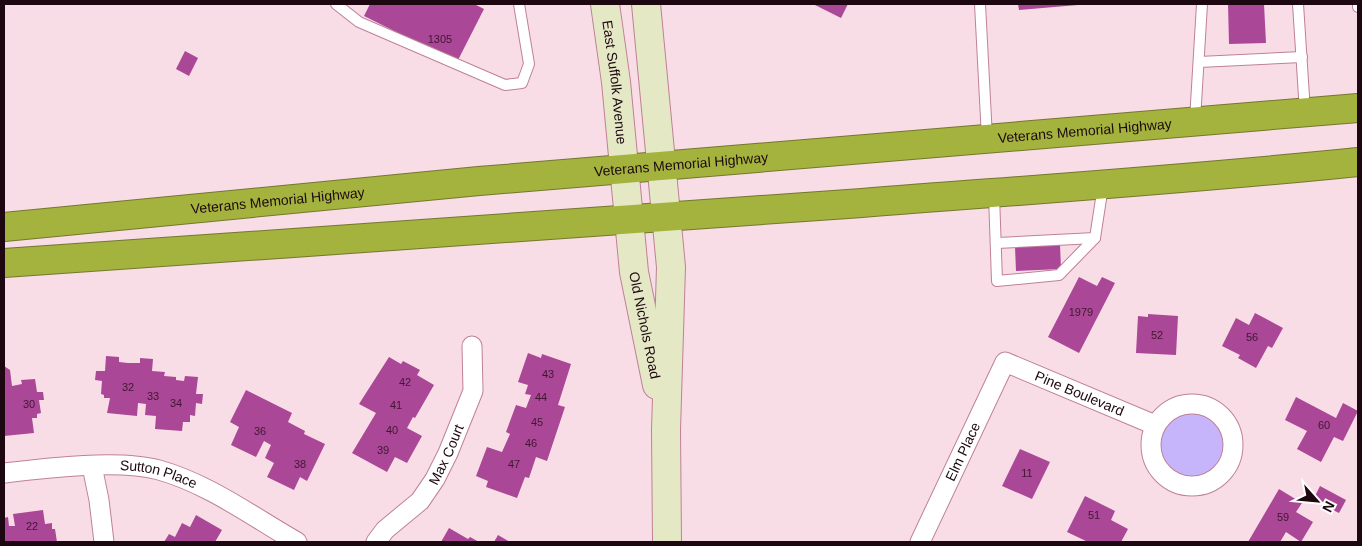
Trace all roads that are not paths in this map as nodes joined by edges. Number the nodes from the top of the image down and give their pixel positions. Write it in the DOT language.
graph roads {
  1 [pos="336,4"];
  2 [pos="519,4"];
  3 [pos="605,4"];
  4 [pos="646,4"];
  5 [pos="980,4"];
  6 [pos="1202,4"];
  7 [pos="1298,4"];
  8 [pos="1302,57"];
  9 [pos="1199,62"];
  10 [pos="1358,108"];
  11 [pos="1305,113"];
  12 [pos="1194,122"];
  13 [pos="987,139"];
  14 [pos="1358,162"];
  15 [pos="662,167"];
  16 [pos="624,170"];
  17 [pos="1103,185"];
  18 [pos="994,193"];
  19 [pos="666,218"];
  20 [pos="628,220"];
  21 [pos="4,227"];
  22 [pos="1095,238"];
  23 [pos="997,243"];
  24 [pos="4,264"];
  25 [pos="472,346"];
  26 [pos="1005,362"];
  27 [pos="1155,425"];
  28 [pos="666,430"];
  29 [pos="92,466"];
  30 [pos="4,473"];
  31 [pos="104,542"];
  32 [pos="297,542"];
  33 [pos="376,542"];
  34 [pos="667,542"];
  35 [pos="920,542"];
  1 -- 2 [label="lane"];
  3 -- 16 [label="street, East Suffolk Avenue"];
  4 -- 15 [label="street"];
  5 -- 13 [label="lane"];
  6 -- 9 [label="lane"];
  7 -- 8 [label="lane"];
  8 -- 9 [label="lane"];
  8 -- 11 [label="lane"];
  9 -- 12 [label="lane"];
  10 -- 11 [label="highway, Veterans Memorial Highway"];
  11 -- 12 [label="highway, Veterans Memorial Highway"];
  12 -- 13 [label="highway, Veterans Memorial Highway"];
  13 -- 15 [label="highway, Veterans Memorial Highway"];
  14 -- 17 [label="highway"];
  15 -- 16 [label="highway, Veterans Memorial Highway"];
  15 -- 19 [label="street"];
  16 -- 20 [label="street, East Suffolk Avenue"];
  16 -- 21 [label="highway, Veterans Memorial Highway"];
  17 -- 18 [label="highway"];
  17 -- 22 [label="lane"];
  18 -- 19 [label="highway"];
  18 -- 23 [label="lane"];
  19 -- 20 [label="highway"];
  19 -- 28 [label="street, Old Nichols Road"];
  20 -- 24 [label="highway"];
  20 -- 28 [label="street, Old Nichols Road"];
  22 -- 23 [label="lane"];
  22 -- 23 [label="lane"];
  25 -- 33 [label="street, Max Court"];
  26 -- 27 [label="street, Pine Boulevard"];
  26 -- 35 [label="street, Elm Place"];
  27 -- 27 [label="street"];
  28 -- 34 [label="street, Old Nichols Road"];
  29 -- 30 [label="street, Sutton Place"];
  29 -- 31 [label="street"];
  29 -- 32 [label="street, Sutton Place"];
}
